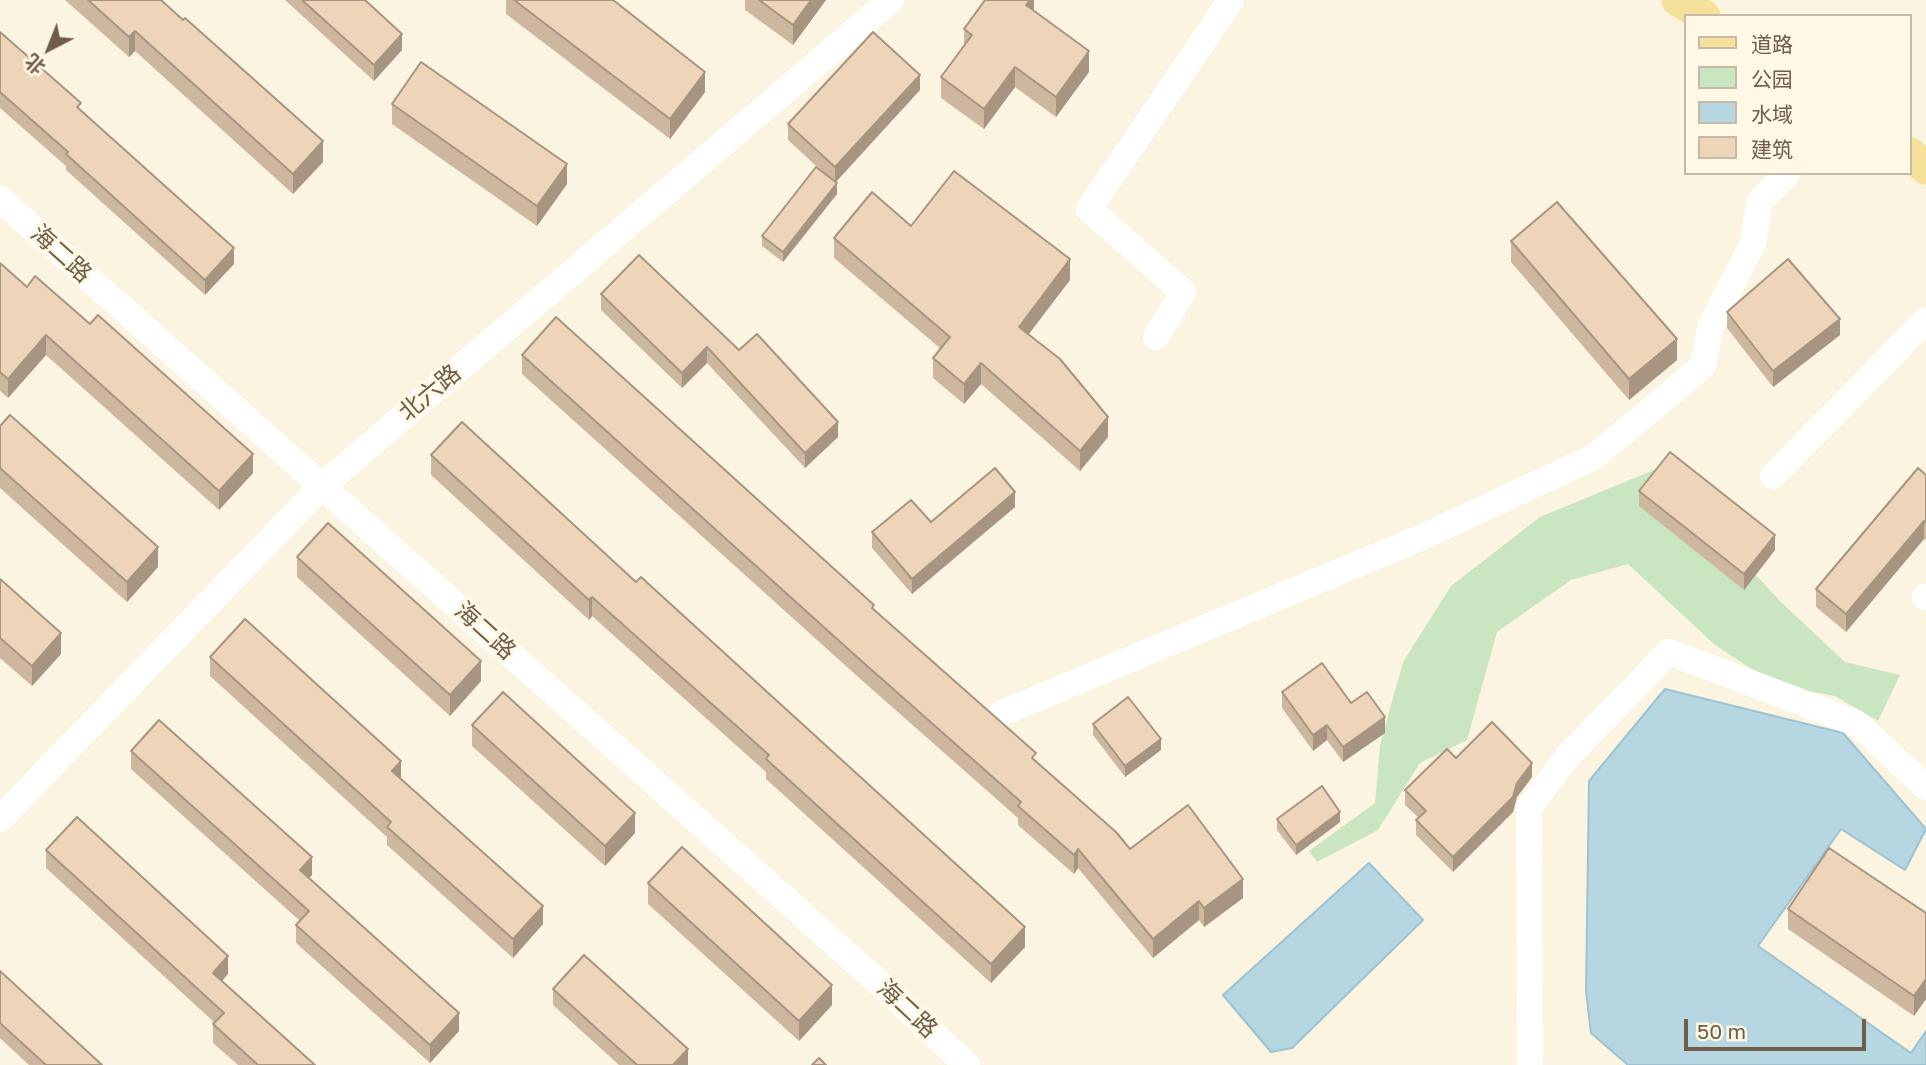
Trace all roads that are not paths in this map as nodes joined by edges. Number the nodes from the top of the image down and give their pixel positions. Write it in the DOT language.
graph roads {
  1 [pos="891,0"];
  2 [pos="1231,0"];
  3 [pos="1678,0"];
  4 [pos="1701,14"];
  5 [pos="1912,156"];
  6 [pos="1926,168"];
  7 [pos="1786,175"];
  8 [pos="0,199"];
  9 [pos="1926,320"];
  10 [pos="1156,337"];
  11 [pos="1773,476"];
  12 [pos="322,486"];
  13 [pos="1002,713"];
  14 [pos="1926,787"];
  15 [pos="0,819"];
  16 [pos="967,1065"];
  17 [pos="1530,1065"];
  1 -- 12 [label="street, 北六路"];
  2 -- 10 [label="street"];
  3 -- 4 [label="main road"];
  5 -- 6 [label="main road"];
  7 -- 13 [label="street"];
  8 -- 12 [label="street, 海二路"];
  9 -- 11 [label="street"];
  12 -- 15 [label="street, 北六路"];
  12 -- 16 [label="street, 海二路"];
  14 -- 17 [label="street"];
}
